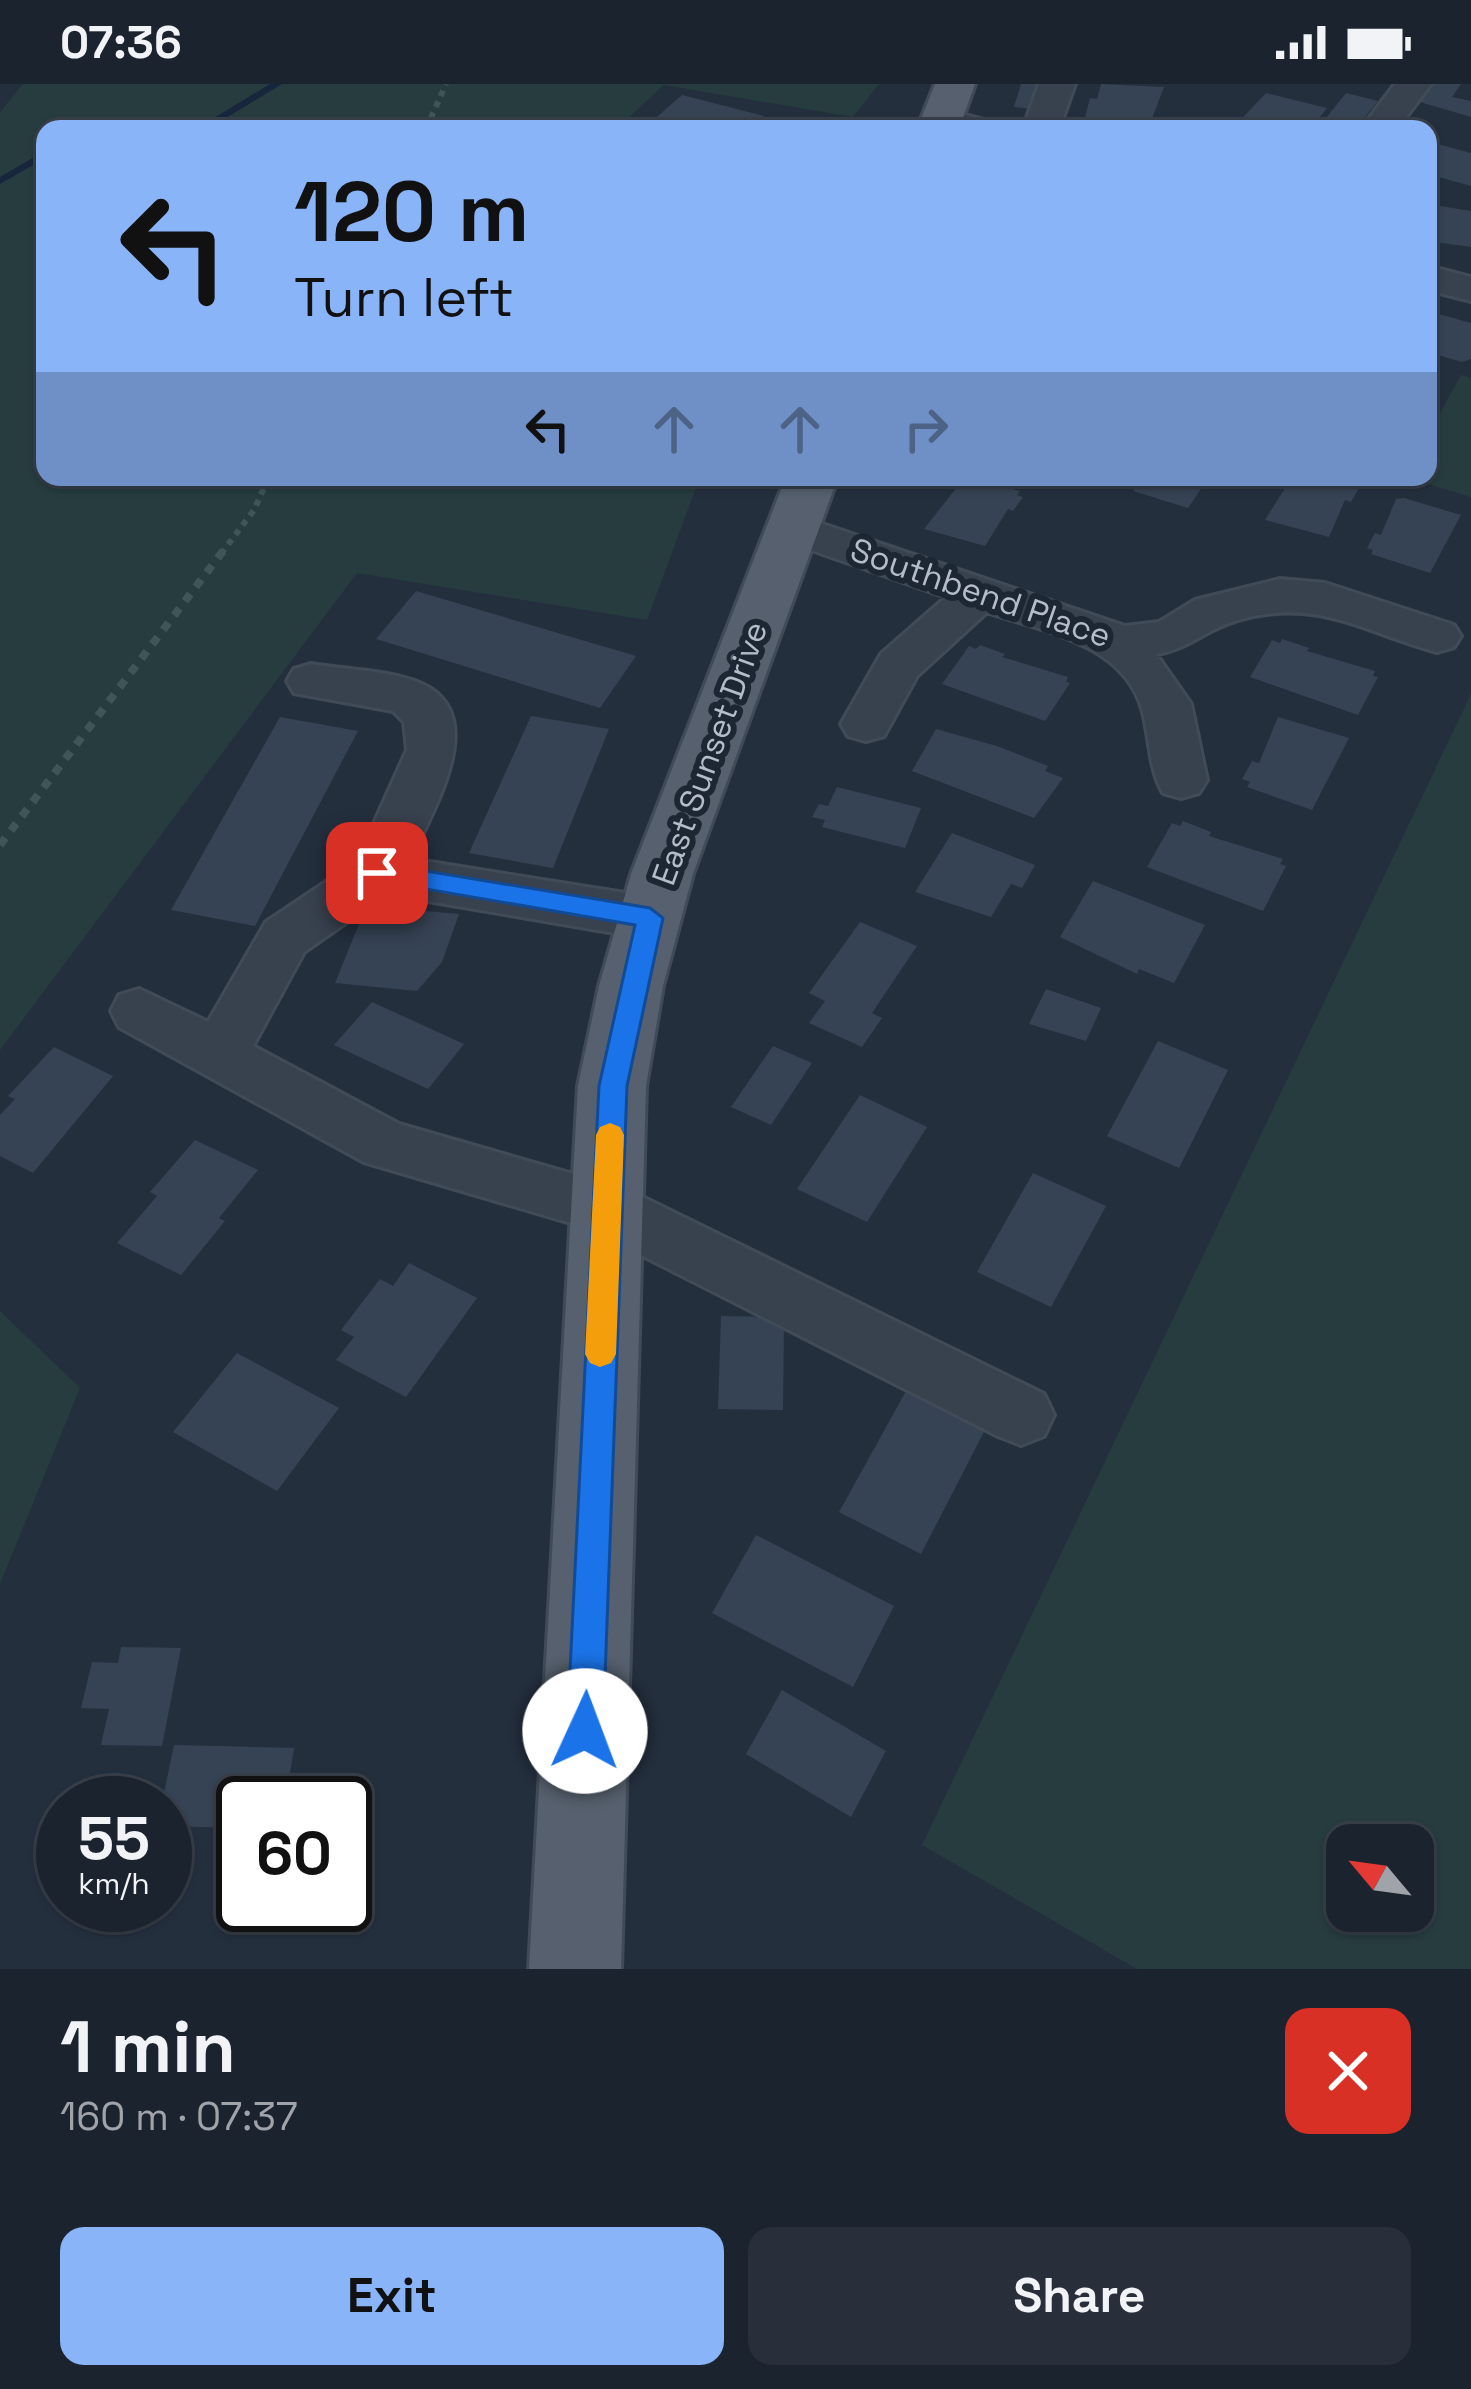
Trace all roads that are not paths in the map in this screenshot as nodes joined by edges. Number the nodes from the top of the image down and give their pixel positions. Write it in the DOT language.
graph roads {
  1 [pos="1057,84"];
  2 [pos="1413,84"];
  3 [pos="1044,120"];
  4 [pos="1386,120"];
  5 [pos="1437,280"];
  6 [pos="1471,289"];
  7 [pos="802,502"];
  8 [pos="980,592"];
  9 [pos="1437,636"];
  10 [pos="1147,639"];
  11 [pos="311,680"];
  12 [pos="866,724"];
  13 [pos="1181,780"];
  14 [pos="377,873"];
  15 [pos="650,918"];
  16 [pos="139,1010"];
  17 [pos="219,1054"];
  18 [pos="606,1208"];
  19 [pos="1021,1415"];
  20 [pos="575,1969"];
  1 -- 3 [label="street"];
  2 -- 4 [label="street"];
  5 -- 6 [label="street"];
  7 -- 8 [label="street, Southbend Place"];
  7 -- 15 [label="main road, East Sunset Drive"];
  8 -- 10 [label="street, Southbend Place"];
  8 -- 12 [label="street"];
  9 -- 10 [label="street"];
  10 -- 13 [label="street"];
  11 -- 14 [label="street"];
  14 -- 15 [label="street"];
  14 -- 17 [label="street"];
  15 -- 18 [label="main road, East Sunset Drive"];
  16 -- 17 [label="street"];
  17 -- 18 [label="street"];
  18 -- 19 [label="street"];
  18 -- 20 [label="main road, East Sunset Drive"];
}
